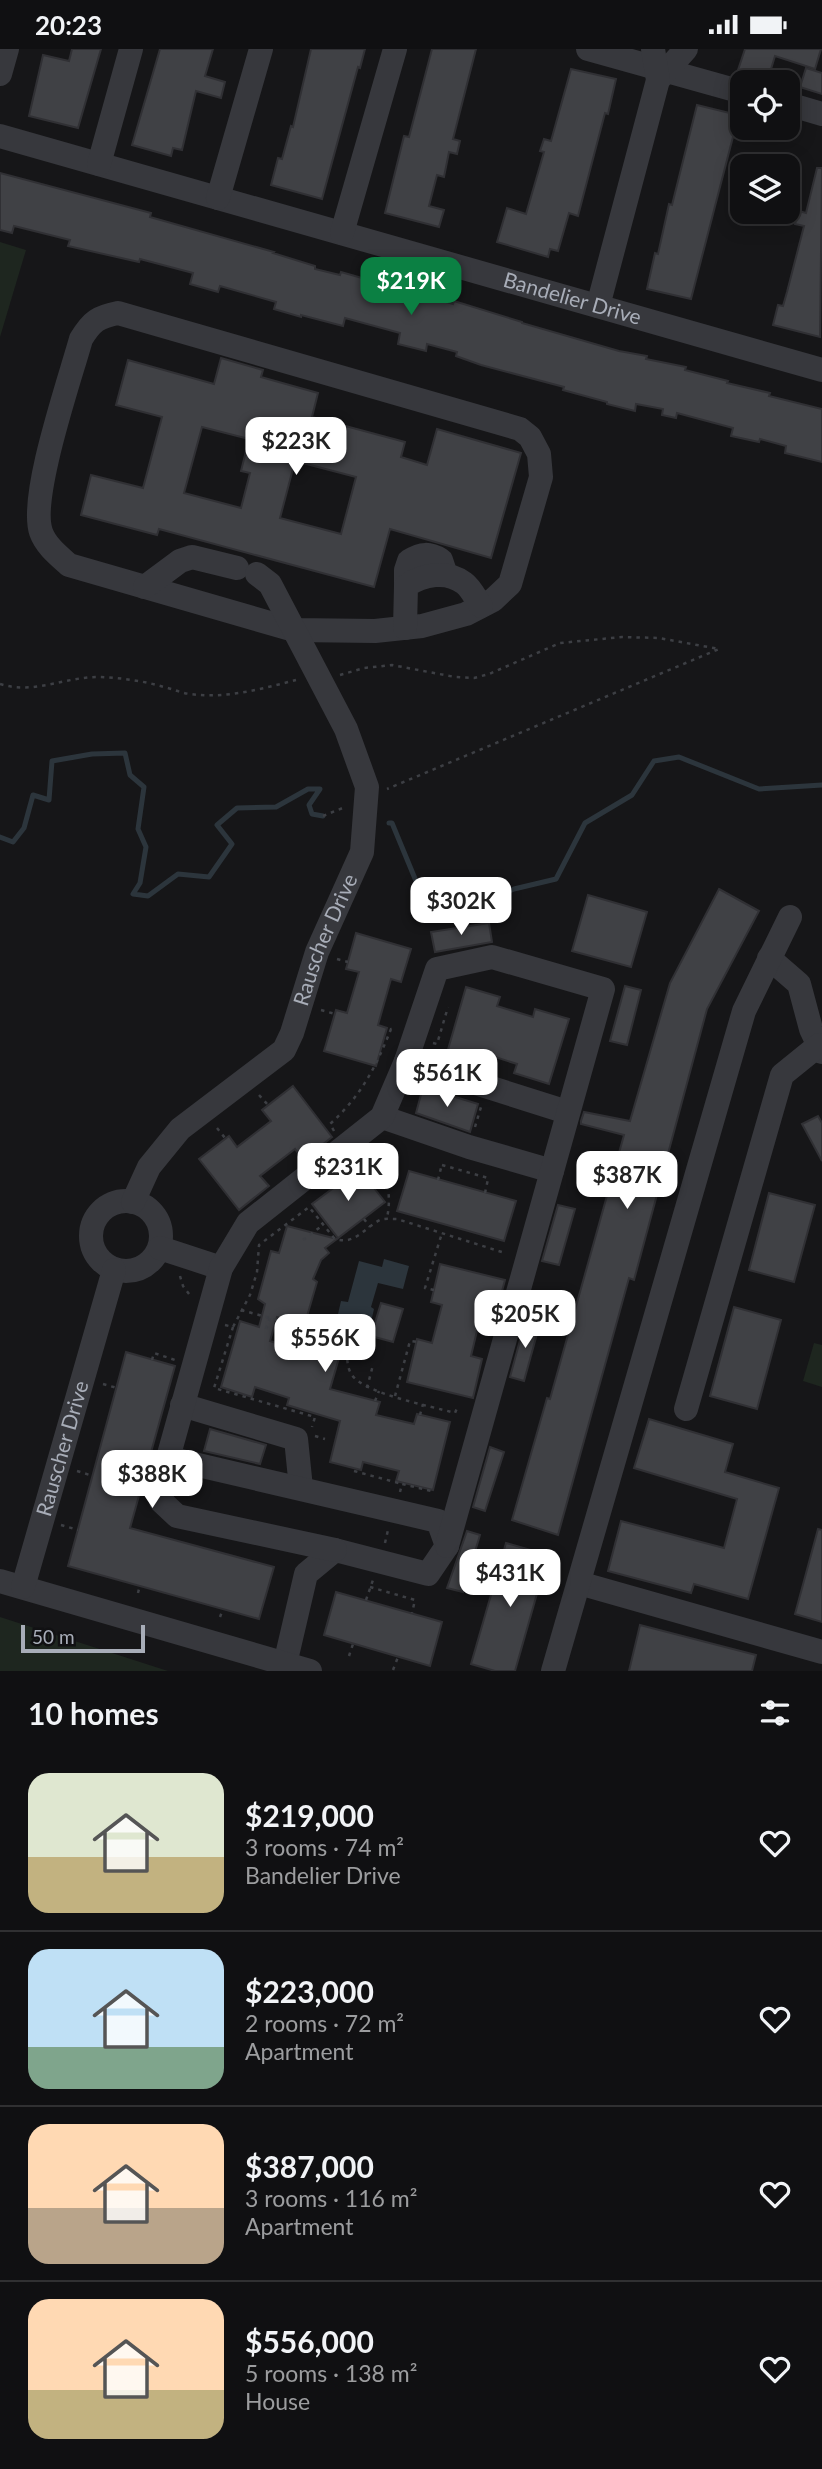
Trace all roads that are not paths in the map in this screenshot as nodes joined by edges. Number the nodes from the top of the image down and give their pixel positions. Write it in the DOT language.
graph roads {
  1 [pos="7,49"];
  2 [pos="131,49"];
  3 [pos="261,49"];
  4 [pos="395,49"];
  5 [pos="588,49"];
  6 [pos="686,49"];
  7 [pos="658,67"];
  8 [pos="0,74"];
  9 [pos="730,88"];
  10 [pos="800,108"];
  11 [pos="822,114"];
  12 [pos="0,136"];
  13 [pos="99,164"];
  14 [pos="218,198"];
  15 [pos="342,233"];
  16 [pos="598,306"];
  17 [pos="822,370"];
  18 [pos="145,587"];
  19 [pos="481,606"];
  20 [pos="405,628"];
  21 [pos="294,630"];
  22 [pos="790,917"];
  23 [pos="769,958"];
  24 [pos="820,1048"];
  25 [pos="406,1061"];
  26 [pos="568,1112"];
  27 [pos="382,1117"];
  28 [pos="552,1171"];
  29 [pos="133,1202"];
  30 [pos="160,1248"];
  31 [pos="221,1268"];
  32 [pos="114,1270"];
  33 [pos="182,1405"];
  34 [pos="686,1409"];
  35 [pos="168,1458"];
  36 [pos="301,1489"];
  37 [pos="447,1546"];
  38 [pos="335,1550"];
  39 [pos="579,1583"];
  40 [pos="11,1584"];
  41 [pos="822,1652"];
  42 [pos="285,1664"];
  43 [pos="310,1671"];
  44 [pos="553,1671"];
  1 -- 8 [label="street"];
  2 -- 13 [label="street"];
  3 -- 14 [label="street"];
  4 -- 15 [label="street"];
  5 -- 7 [label="street"];
  6 -- 7 [label="street"];
  7 -- 9 [label="street"];
  7 -- 16 [label="street"];
  10 -- 11 [label="street"];
  12 -- 13 [label="street, Bandelier Drive"];
  13 -- 14 [label="street, Bandelier Drive"];
  14 -- 15 [label="street, Bandelier Drive"];
  15 -- 16 [label="street, Bandelier Drive"];
  16 -- 17 [label="street, Bandelier Drive"];
  18 -- 19 [label="street"];
  18 -- 21 [label="street"];
  18 -- 21 [label="street, Rauscher Drive"];
  19 -- 20 [label="street"];
  19 -- 20 [label="street"];
  20 -- 21 [label="street"];
  21 -- 29 [label="street, Rauscher Drive"];
  22 -- 23 [label="street"];
  23 -- 24 [label="street"];
  23 -- 39 [label="street"];
  24 -- 34 [label="street"];
  25 -- 26 [label="street"];
  25 -- 26 [label="street"];
  25 -- 27 [label="street"];
  26 -- 28 [label="street"];
  27 -- 28 [label="street"];
  27 -- 31 [label="street"];
  28 -- 37 [label="street"];
  29 -- 30 [label="street"];
  29 -- 32 [label="street"];
  30 -- 31 [label="street"];
  30 -- 32 [label="street"];
  31 -- 33 [label="street"];
  32 -- 40 [label="street, Rauscher Drive"];
  33 -- 35 [label="street"];
  33 -- 36 [label="street"];
  35 -- 36 [label="street"];
  35 -- 38 [label="street"];
  36 -- 37 [label="street"];
  37 -- 38 [label="street"];
  38 -- 42 [label="street"];
  39 -- 41 [label="street"];
  39 -- 44 [label="street"];
  40 -- 42 [label="street"];
  42 -- 43 [label="street"];
}
